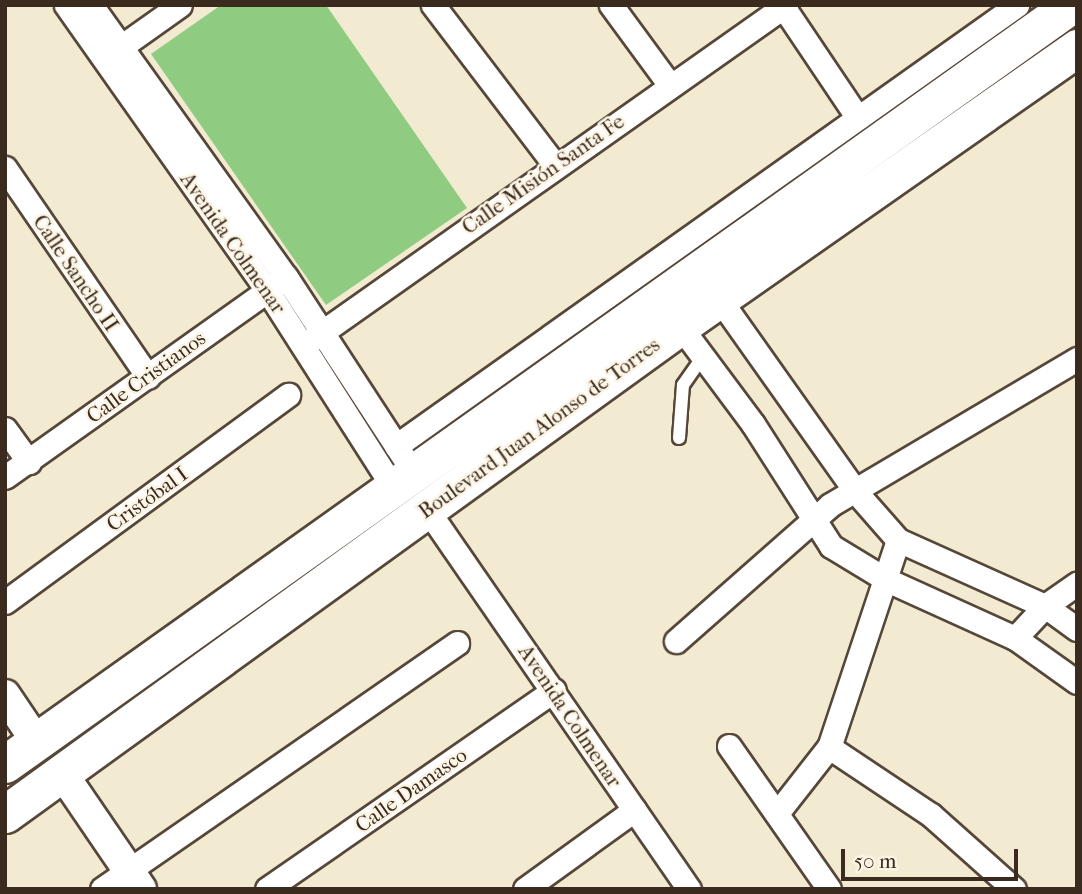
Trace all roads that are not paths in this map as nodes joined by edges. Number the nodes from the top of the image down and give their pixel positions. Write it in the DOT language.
graph roads {
  1 [pos="66,5"];
  2 [pos="91,5"];
  3 [pos="180,5"];
  4 [pos="433,5"];
  5 [pos="611,5"];
  6 [pos="1017,5"];
  7 [pos="1071,5"];
  8 [pos="784,6"];
  9 [pos="1077,48"];
  10 [pos="112,53"];
  11 [pos="668,85"];
  12 [pos="858,118"];
  13 [pos="555,166"];
  14 [pos="5,169"];
  15 [pos="286,277"];
  16 [pos="267,290"];
  17 [pos="720,300"];
  18 [pos="680,326"];
  19 [pos="313,338"];
  20 [pos="703,356"];
  21 [pos="1077,359"];
  22 [pos="148,377"];
  23 [pos="288,395"];
  24 [pos="5,429"];
  25 [pos="679,438"];
  26 [pos="29,461"];
  27 [pos="400,468"];
  28 [pos="5,477"];
  29 [pos="855,491"];
  30 [pos="426,508"];
  31 [pos="811,521"];
  32 [pos="898,540"];
  33 [pos="887,580"];
  34 [pos="1077,584"];
  35 [pos="5,603"];
  36 [pos="1045,606"];
  37 [pos="1077,629"];
  38 [pos="1015,638"];
  39 [pos="676,640"];
  40 [pos="457,643"];
  41 [pos="1077,682"];
  42 [pos="554,690"];
  43 [pos="5,695"];
  44 [pos="36,741"];
  45 [pos="729,746"];
  46 [pos="829,747"];
  47 [pos="5,764"];
  48 [pos="62,773"];
  49 [pos="634,810"];
  50 [pos="778,812"];
  51 [pos="5,814"];
  52 [pos="134,879"];
  53 [pos="102,889"];
  54 [pos="267,889"];
  55 [pos="525,889"];
  56 [pos="689,889"];
  57 [pos="829,889"];
  58 [pos="1014,889"];
  1 -- 10 [label="street, Avenida Colmenar"];
  2 -- 10 [label="street, Avenida Colmenar"];
  3 -- 10 [label="street"];
  4 -- 13 [label="street"];
  5 -- 11 [label="street"];
  6 -- 12 [label="street"];
  7 -- 27 [label="main road, Boulevard Juan Alonso de Torres"];
  8 -- 11 [label="street, Calle Misión Santa Fe"];
  8 -- 12 [label="street"];
  9 -- 17 [label="main road, Boulevard Juan Alonso de Torres"];
  10 -- 15 [label="street, Avenida Colmenar"];
  10 -- 16 [label="street, Avenida Colmenar"];
  11 -- 13 [label="street, Calle Misión Santa Fe"];
  12 -- 27 [label="street"];
  13 -- 19 [label="street, Calle Misión Santa Fe"];
  14 -- 22 [label="street, Calle Sancho II"];
  15 -- 16 [label="street, Calle Cristianos"];
  15 -- 19 [label="street, Avenida Colmenar"];
  16 -- 19 [label="street, Avenida Colmenar"];
  16 -- 22 [label="street, Calle Cristianos"];
  17 -- 18 [label="main road, Boulevard Juan Alonso de Torres"];
  17 -- 29 [label="street"];
  18 -- 20 [label="street"];
  18 -- 30 [label="main road, Boulevard Juan Alonso de Torres"];
  19 -- 27 [label="street, Avenida Colmenar"];
  19 -- 27 [label="street, Avenida Colmenar"];
  20 -- 25 [label="lane"];
  20 -- 31 [label="street"];
  21 -- 29 [label="street"];
  22 -- 26 [label="street, Calle Cristianos"];
  23 -- 35 [label="street, Cristóbal I"];
  24 -- 26 [label="street"];
  26 -- 28 [label="street, Calle Cristianos"];
  27 -- 44 [label="main road, Boulevard Juan Alonso de Torres"];
  29 -- 31 [label="street"];
  29 -- 32 [label="street"];
  30 -- 42 [label="street, Avenida Colmenar"];
  30 -- 48 [label="main road, Boulevard Juan Alonso de Torres"];
  31 -- 33 [label="street"];
  31 -- 39 [label="street"];
  32 -- 33 [label="street"];
  32 -- 36 [label="street"];
  33 -- 38 [label="street"];
  33 -- 46 [label="street"];
  34 -- 36 [label="street"];
  36 -- 37 [label="street"];
  36 -- 38 [label="street"];
  38 -- 41 [label="street"];
  40 -- 52 [label="street"];
  42 -- 49 [label="street, Avenida Colmenar"];
  42 -- 54 [label="street, Calle Damasco"];
  43 -- 44 [label="street"];
  44 -- 47 [label="main road, Boulevard Juan Alonso de Torres"];
  45 -- 50 [label="street"];
  46 -- 50 [label="street"];
  46 -- 58 [label="street"];
  48 -- 51 [label="main road, Boulevard Juan Alonso de Torres"];
  48 -- 52 [label="street"];
  49 -- 55 [label="street"];
  49 -- 56 [label="street, Avenida Colmenar"];
  50 -- 57 [label="street"];
  52 -- 53 [label="street"];
}
